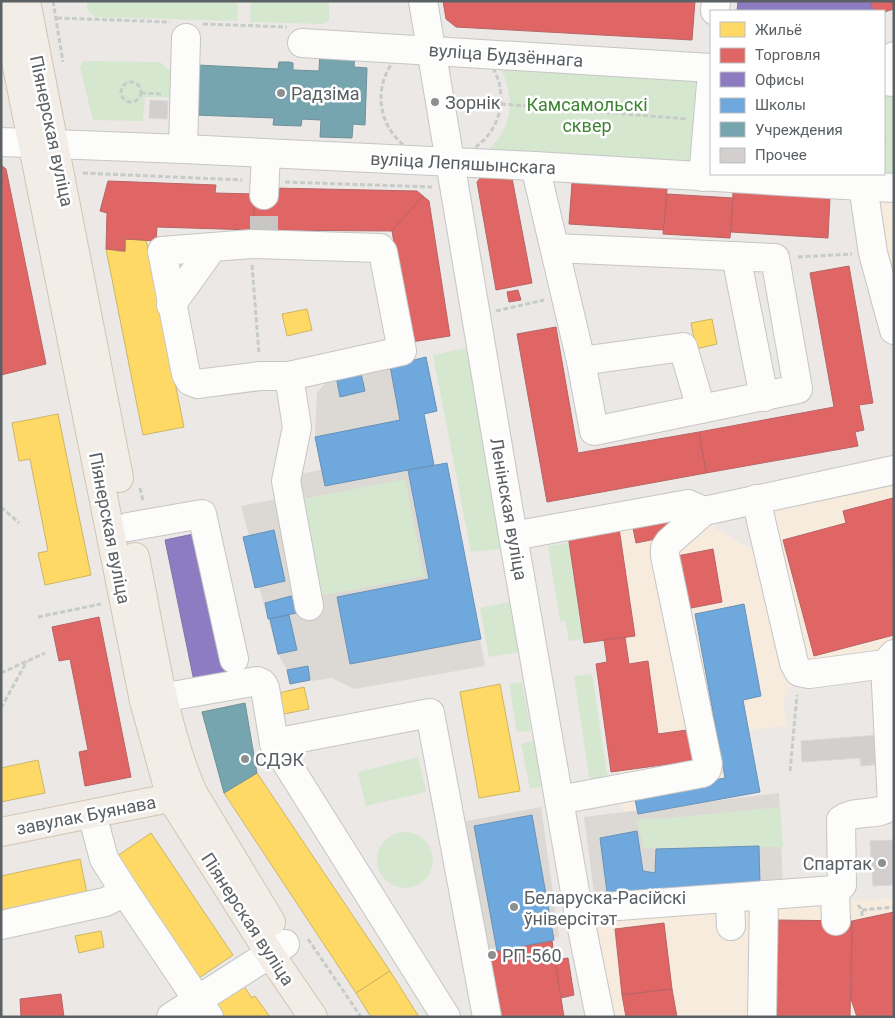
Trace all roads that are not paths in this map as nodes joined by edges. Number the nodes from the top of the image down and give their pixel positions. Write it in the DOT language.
graph roads {
  1 [pos="4,1"];
  2 [pos="26,1"];
  3 [pos="423,1"];
  4 [pos="6,35"];
  5 [pos="186,38"];
  6 [pos="302,42"];
  7 [pos="432,51"];
  8 [pos="710,68"];
  9 [pos="710,96"];
  10 [pos="1,142"];
  11 [pos="43,143"];
  12 [pos="184,149"];
  13 [pos="266,154"];
  14 [pos="451,163"];
  15 [pos="535,166"];
  16 [pos="704,176"];
  17 [pos="863,186"];
  18 [pos="894,188"];
  19 [pos="264,195"];
  20 [pos="212,248"];
  21 [pos="555,248"];
  22 [pos="736,256"];
  23 [pos="171,305"];
  24 [pos="894,330"];
  25 [pos="581,361"];
  26 [pos="288,376"];
  27 [pos="764,397"];
  28 [pos="701,409"];
  29 [pos="894,470"];
  30 [pos="756,499"];
  31 [pos="704,511"];
  32 [pos="128,527"];
  33 [pos="513,536"];
  34 [pos="309,606"];
  35 [pos="234,659"];
  36 [pos="890,659"];
  37 [pos="154,700"];
  38 [pos="274,743"];
  39 [pos="182,796"];
  40 [pos="559,800"];
  41 [pos="92,814"];
  42 [pos="1,832"];
  43 [pos="835,890"];
  44 [pos="125,892"];
  45 [pos="764,895"];
  46 [pos="730,899"];
  47 [pos="578,909"];
  48 [pos="836,921"];
  49 [pos="1,924"];
  50 [pos="732,926"];
  51 [pos="277,949"];
  52 [pos="203,1008"];
  53 [pos="171,1017"];
  54 [pos="314,1017"];
  55 [pos="334,1017"];
  56 [pos="446,1017"];
  57 [pos="487,1017"];
  58 [pos="600,1017"];
  59 [pos="762,1017"];
  1 -- 4 [label="main road, Піянерская вуліца"];
  2 -- 11 [label="main road, Піянерская вуліца"];
  3 -- 7 [label="street, Ленінская вуліца"];
  4 -- 11 [label="main road, Піянерская вуліца"];
  5 -- 12 [label="street"];
  6 -- 7 [label="street, вуліца Будзённага"];
  7 -- 8 [label="street, вуліца Будзённага"];
  7 -- 14 [label="street, Ленінская вуліца"];
  9 -- 16 [label="street"];
  10 -- 11 [label="street, вуліца Лепяшынскага"];
  11 -- 12 [label="street, вуліца Лепяшынскага"];
  11 -- 32 [label="main road, Піянерская вуліца"];
  11 -- 37 [label="main road, Піянерская вуліца"];
  12 -- 13 [label="street, вуліца Лепяшынскага"];
  13 -- 14 [label="street, вуліца Лепяшынскага"];
  13 -- 19 [label="street"];
  14 -- 15 [label="street, вуліца Лепяшынскага"];
  14 -- 33 [label="street, Ленінская вуліца"];
  15 -- 16 [label="street, вуліца Лепяшынскага"];
  15 -- 21 [label="street"];
  16 -- 17 [label="street, вуліца Лепяшынскага"];
  17 -- 18 [label="street, вуліца Лепяшынскага"];
  17 -- 24 [label="street"];
  20 -- 23 [label="street"];
  20 -- 23 [label="street"];
  20 -- 26 [label="street"];
  21 -- 22 [label="street"];
  21 -- 25 [label="street"];
  22 -- 27 [label="street"];
  22 -- 27 [label="street"];
  23 -- 26 [label="street"];
  25 -- 28 [label="street"];
  25 -- 28 [label="street"];
  26 -- 34 [label="street"];
  27 -- 28 [label="street"];
  29 -- 30 [label="street"];
  30 -- 31 [label="street"];
  30 -- 36 [label="street"];
  31 -- 33 [label="street"];
  31 -- 40 [label="street"];
  32 -- 35 [label="street"];
  32 -- 37 [label="main road, Піянерская вуліца"];
  33 -- 40 [label="street, Ленінская вуліца"];
  36 -- 43 [label="street"];
  37 -- 38 [label="street"];
  37 -- 39 [label="main road, Піянерская вуліца"];
  38 -- 56 [label="street"];
  38 -- 57 [label="street"];
  39 -- 41 [label="main road, завулак Буянава"];
  39 -- 51 [label="main road, Піянерская вуліца"];
  40 -- 47 [label="street, Ленінская вуліца"];
  41 -- 42 [label="main road, завулак Буянава"];
  41 -- 44 [label="street"];
  43 -- 45 [label="street"];
  43 -- 48 [label="street"];
  44 -- 49 [label="street"];
  44 -- 52 [label="street"];
  45 -- 46 [label="street"];
  45 -- 59 [label="street"];
  46 -- 47 [label="street"];
  46 -- 50 [label="street"];
  47 -- 58 [label="street, Ленінская вуліца"];
  51 -- 52 [label="street"];
  51 -- 54 [label="main road, Піянерская вуліца"];
  51 -- 55 [label="main road, Піянерская вуліца"];
  52 -- 53 [label="street"];
}
